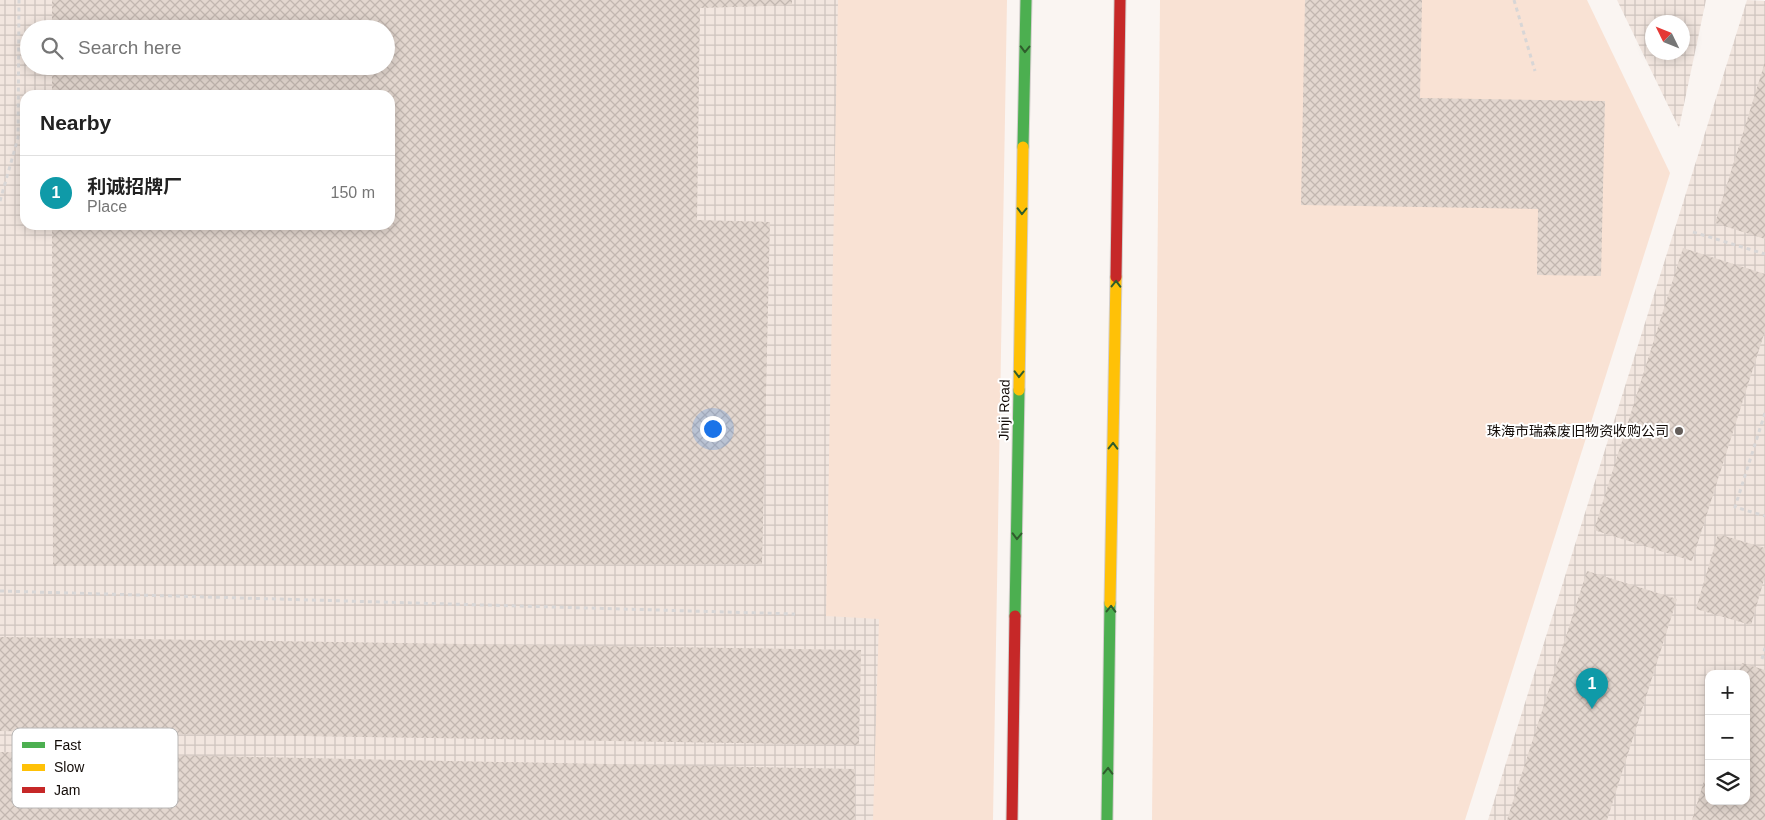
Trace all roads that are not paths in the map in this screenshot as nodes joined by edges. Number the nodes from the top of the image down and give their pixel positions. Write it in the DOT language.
graph roads {
  1 [pos="1026,0"];
  2 [pos="1120,0"];
  3 [pos="1012,820"];
  4 [pos="1107,820"];
  1 -- 3 [label="main road, Jinji Road, one-way"];
  4 -- 2 [label="main road, one-way"];
}
